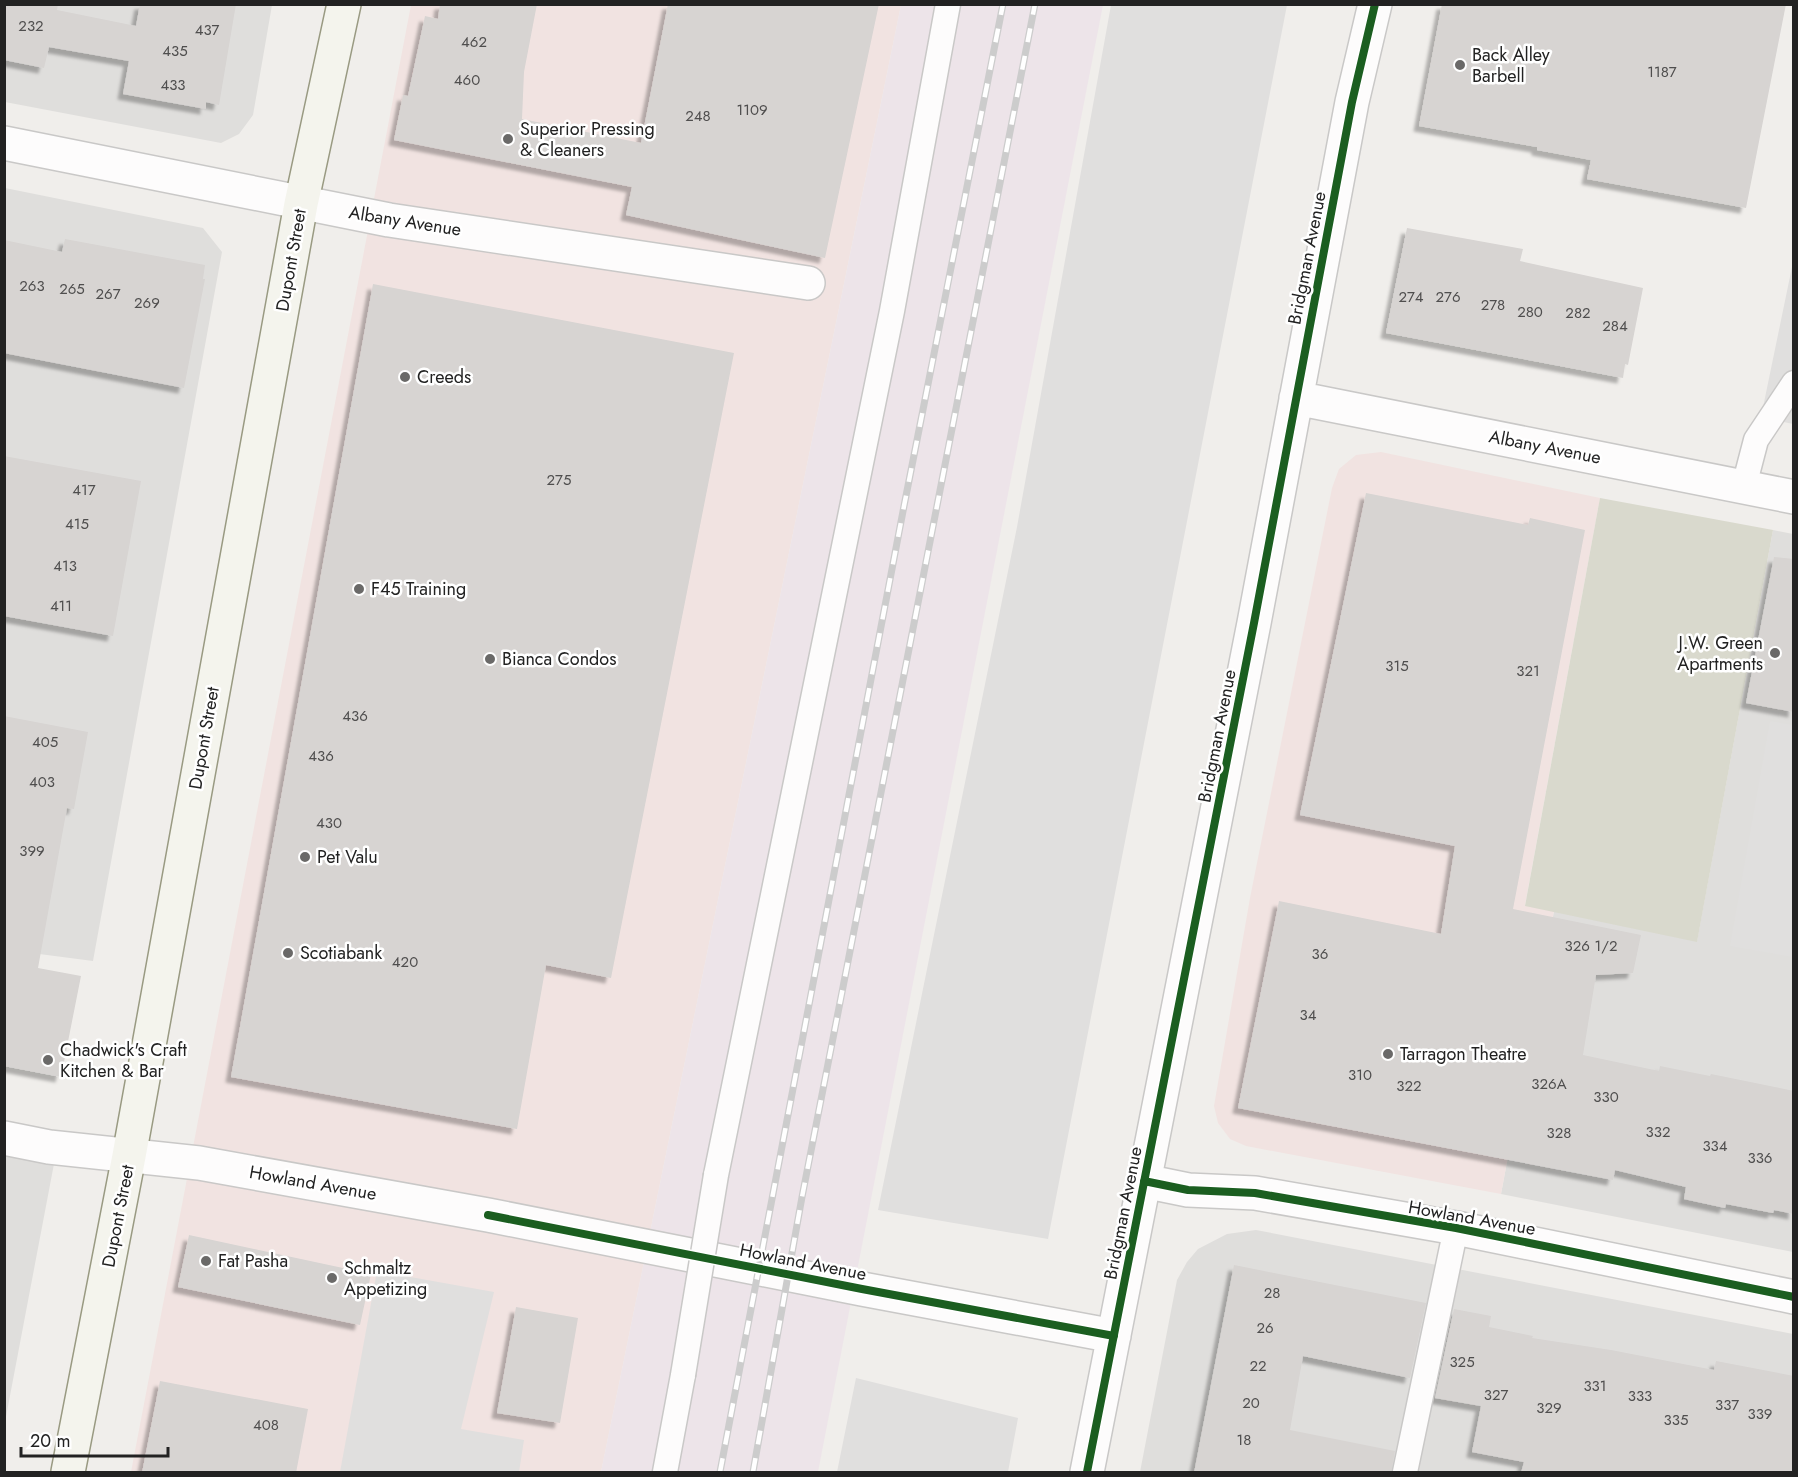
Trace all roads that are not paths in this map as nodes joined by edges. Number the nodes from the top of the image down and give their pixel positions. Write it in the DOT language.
graph roads {
  1 [pos="344,4"];
  2 [pos="948,4"];
  3 [pos="1375,4"];
  4 [pos="4,144"];
  5 [pos="301,204"];
  6 [pos="808,283"];
  7 [pos="1794,383"];
  8 [pos="1296,398"];
  9 [pos="1744,486"];
  10 [pos="1794,497"];
  11 [pos="4,1138"];
  12 [pos="129,1156"];
  13 [pos="1144,1181"];
  14 [pos="1456,1228"];
  15 [pos="1794,1297"];
  16 [pos="1114,1336"];
  17 [pos="68,1473"];
  18 [pos="665,1473"];
  19 [pos="1087,1473"];
  20 [pos="1405,1473"];
  1 -- 5 [label="main road, Dupont Street"];
  2 -- 18 [label="lane, bridge"];
  3 -- 8 [label="street, Bridgman Avenue"];
  4 -- 5 [label="street, Albany Avenue"];
  5 -- 6 [label="street, Albany Avenue"];
  5 -- 12 [label="main road, Dupont Street"];
  7 -- 9 [label="lane"];
  8 -- 9 [label="street, Albany Avenue"];
  8 -- 13 [label="street, Bridgman Avenue"];
  9 -- 10 [label="street, Albany Avenue"];
  11 -- 12 [label="street, Howland Avenue"];
  12 -- 16 [label="street, Howland Avenue"];
  12 -- 17 [label="main road, Dupont Street"];
  13 -- 14 [label="street, Howland Avenue"];
  13 -- 16 [label="street, Bridgman Avenue"];
  14 -- 15 [label="street, Howland Avenue"];
  14 -- 20 [label="lane"];
  16 -- 19 [label="street, Bridgman Avenue"];
}
